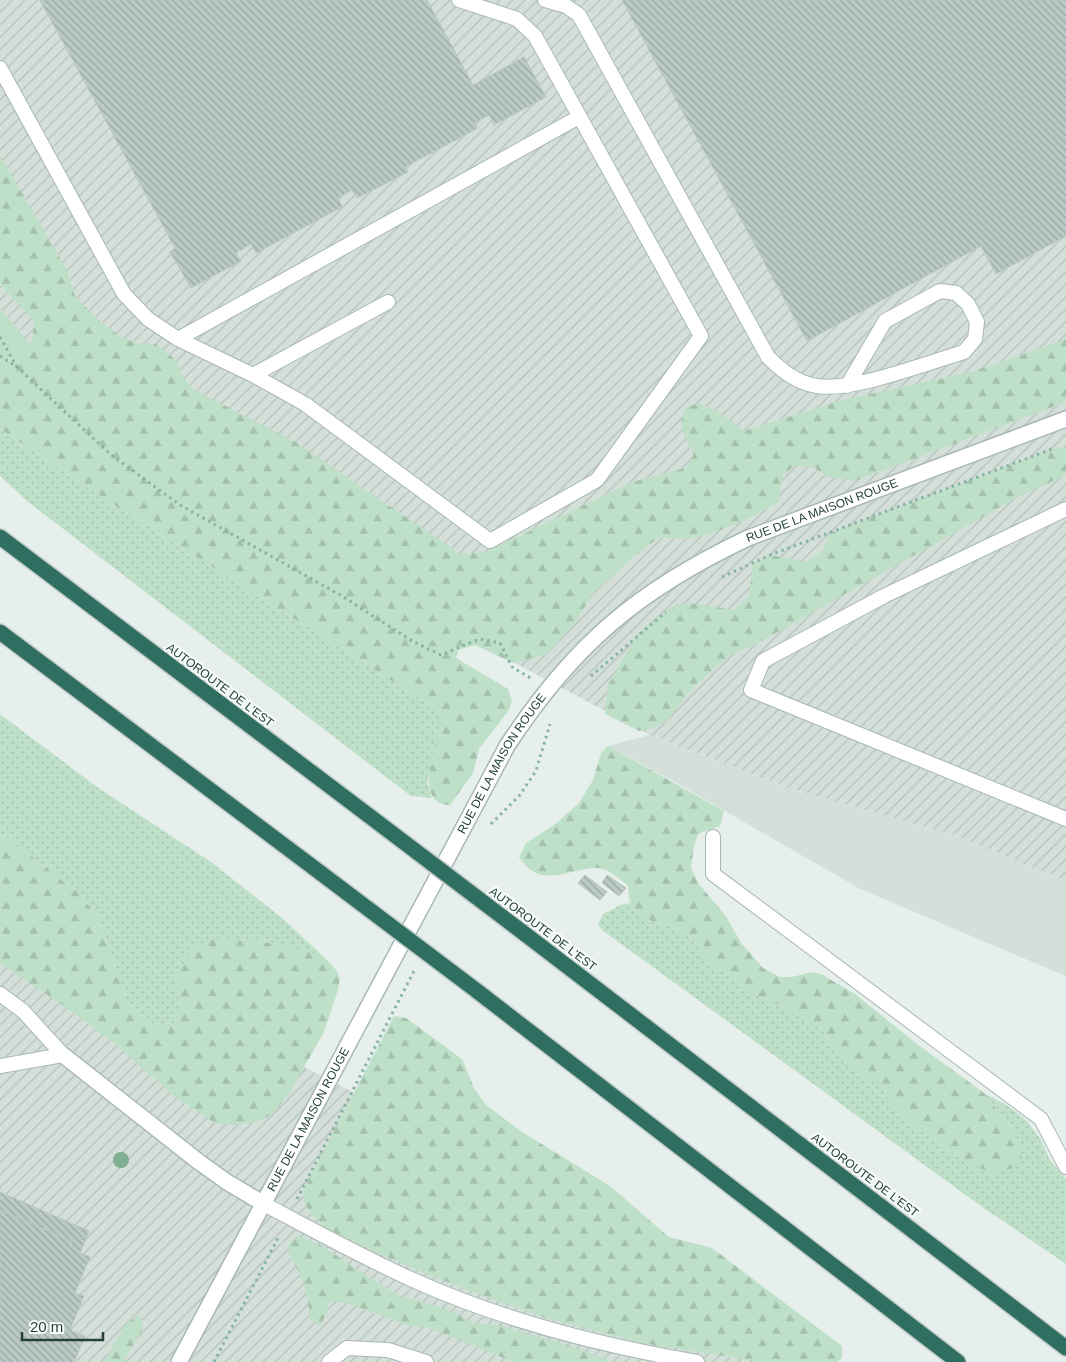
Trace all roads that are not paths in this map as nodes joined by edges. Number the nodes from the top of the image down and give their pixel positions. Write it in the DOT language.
graph roads {
  1 [pos="459,0"];
  2 [pos="545,0"];
  3 [pos="0,68"];
  4 [pos="579,117"];
  5 [pos="388,302"];
  6 [pos="178,339"];
  7 [pos="253,375"];
  8 [pos="847,386"];
  9 [pos="1066,419"];
  10 [pos="1066,509"];
  11 [pos="0,537"];
  12 [pos="0,632"];
  13 [pos="1066,819"];
  14 [pos="713,837"];
  15 [pos="0,994"];
  16 [pos="63,1055"];
  17 [pos="0,1066"];
  18 [pos="1066,1167"];
  19 [pos="264,1204"];
  20 [pos="1066,1348"];
  21 [pos="179,1362"];
  22 [pos="328,1362"];
  23 [pos="426,1362"];
  24 [pos="697,1362"];
  25 [pos="958,1362"];
  1 -- 4 [label="lane"];
  2 -- 8 [label="lane"];
  3 -- 6 [label="lane"];
  4 -- 6 [label="lane"];
  4 -- 7 [label="lane"];
  5 -- 7 [label="lane"];
  6 -- 7 [label="lane"];
  8 -- 8 [label="lane"];
  9 -- 19 [label="street, RUE DE LA MAISON ROUGE"];
  10 -- 13 [label="lane"];
  11 -- 20 [label="highway, AUTOROUTE DE L’EST, bridge"];
  12 -- 25 [label="highway, bridge"];
  14 -- 18 [label="lane"];
  15 -- 16 [label="lane"];
  16 -- 17 [label="lane"];
  16 -- 19 [label="street"];
  19 -- 21 [label="street, RUE DE LA MAISON ROUGE"];
  19 -- 24 [label="lane"];
  22 -- 23 [label="lane"];
}
